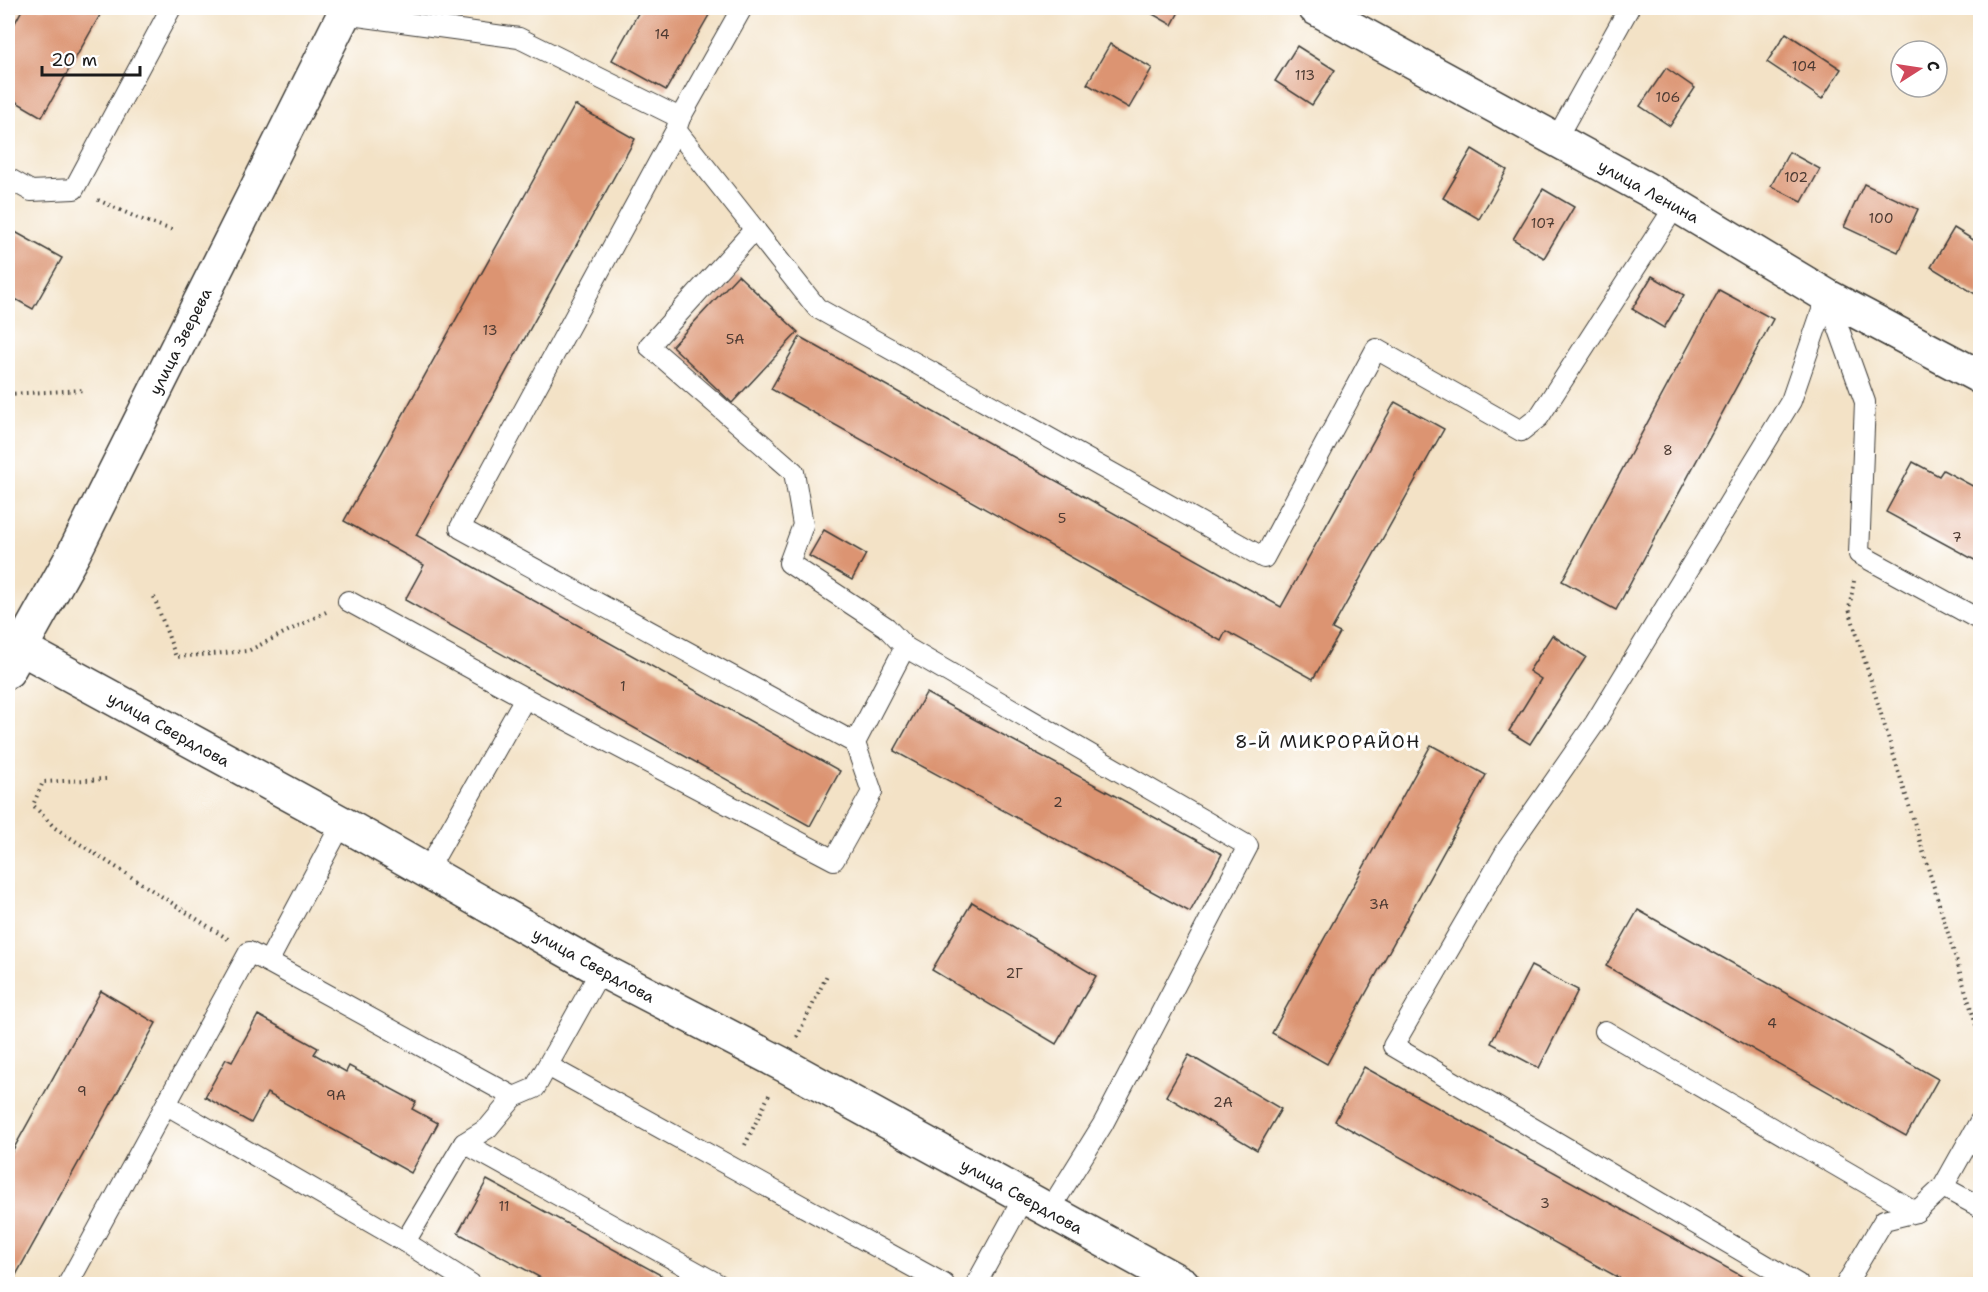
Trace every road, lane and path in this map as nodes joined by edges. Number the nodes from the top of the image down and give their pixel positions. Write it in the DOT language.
graph roads {
  1 [pos="171,8"];
  2 [pos="742,8"];
  3 [pos="1316,8"];
  4 [pos="1629,8"];
  5 [pos="345,11"];
  6 [pos="678,124"];
  7 [pos="1556,139"];
  8 [pos="8,178"];
  9 [pos="74,189"];
  10 [pos="1676,205"];
  11 [pos="755,229"];
  12 [pos="175,231"];
  13 [pos="1827,296"];
  14 [pos="1980,377"];
  15 [pos="85,390"];
  16 [pos="8,394"];
  17 [pos="1859,554"];
  18 [pos="154,597"];
  19 [pos="348,600"];
  20 [pos="1980,620"];
  21 [pos="905,647"];
  22 [pos="12,653"];
  23 [pos="525,698"];
  24 [pos="855,743"];
  25 [pos="106,779"];
  26 [pos="342,823"];
  27 [pos="428,871"];
  28 [pos="249,952"];
  29 [pos="268,962"];
  30 [pos="600,969"];
  31 [pos="1605,1030"];
  32 [pos="1980,1038"];
  33 [pos="548,1066"];
  34 [pos="514,1097"];
  35 [pos="167,1105"];
  36 [pos="1980,1121"];
  37 [pos="464,1143"];
  38 [pos="1943,1187"];
  39 [pos="1036,1204"];
  40 [pos="1980,1207"];
  41 [pos="1916,1212"];
  42 [pos="405,1242"];
  43 [pos="68,1284"];
  44 [pos="471,1284"];
  45 [pos="718,1284"];
  46 [pos="944,1284"];
  47 [pos="976,1284"];
  48 [pos="1184,1284"];
  49 [pos="1798,1284"];
  50 [pos="1846,1284"];
  1 -- 9 [label="lane"];
  2 -- 6 [label="lane"];
  3 -- 7 [label="main road, улица Ленина"];
  4 -- 7 [label="lane"];
  5 -- 6 [label="lane"];
  5 -- 22 [label="main road, улица Зверева"];
  6 -- 11 [label="lane"];
  6 -- 24 [label="lane"];
  7 -- 10 [label="main road, улица Ленина"];
  8 -- 9 [label="lane"];
  9 -- 12 [label="path"];
  10 -- 11 [label="lane"];
  10 -- 13 [label="main road, улица Ленина"];
  11 -- 21 [label="lane"];
  13 -- 14 [label="main road, улица Ленина"];
  13 -- 17 [label="lane"];
  13 -- 49 [label="lane"];
  15 -- 16 [label="path"];
  17 -- 20 [label="lane"];
  17 -- 32 [label="path"];
  18 -- 19 [label="path"];
  19 -- 23 [label="lane"];
  21 -- 24 [label="lane"];
  21 -- 39 [label="lane"];
  22 -- 26 [label="main road, улица Свердлова"];
  23 -- 24 [label="lane"];
  23 -- 27 [label="lane"];
  25 -- 28 [label="path"];
  26 -- 27 [label="main road, улица Свердлова"];
  26 -- 29 [label="lane"];
  27 -- 30 [label="main road, улица Свердлова"];
  28 -- 29 [label="lane"];
  28 -- 35 [label="lane"];
  29 -- 34 [label="lane"];
  30 -- 33 [label="lane"];
  30 -- 39 [label="main road, улица Свердлова"];
  31 -- 41 [label="lane"];
  33 -- 34 [label="lane"];
  33 -- 46 [label="lane"];
  34 -- 37 [label="lane"];
  35 -- 42 [label="lane"];
  35 -- 43 [label="lane"];
  36 -- 38 [label="lane"];
  37 -- 42 [label="lane"];
  37 -- 45 [label="lane"];
  38 -- 40 [label="lane"];
  38 -- 41 [label="lane"];
  39 -- 47 [label="lane"];
  39 -- 48 [label="main road, улица Свердлова"];
  41 -- 50 [label="lane"];
  42 -- 44 [label="lane"];
}
